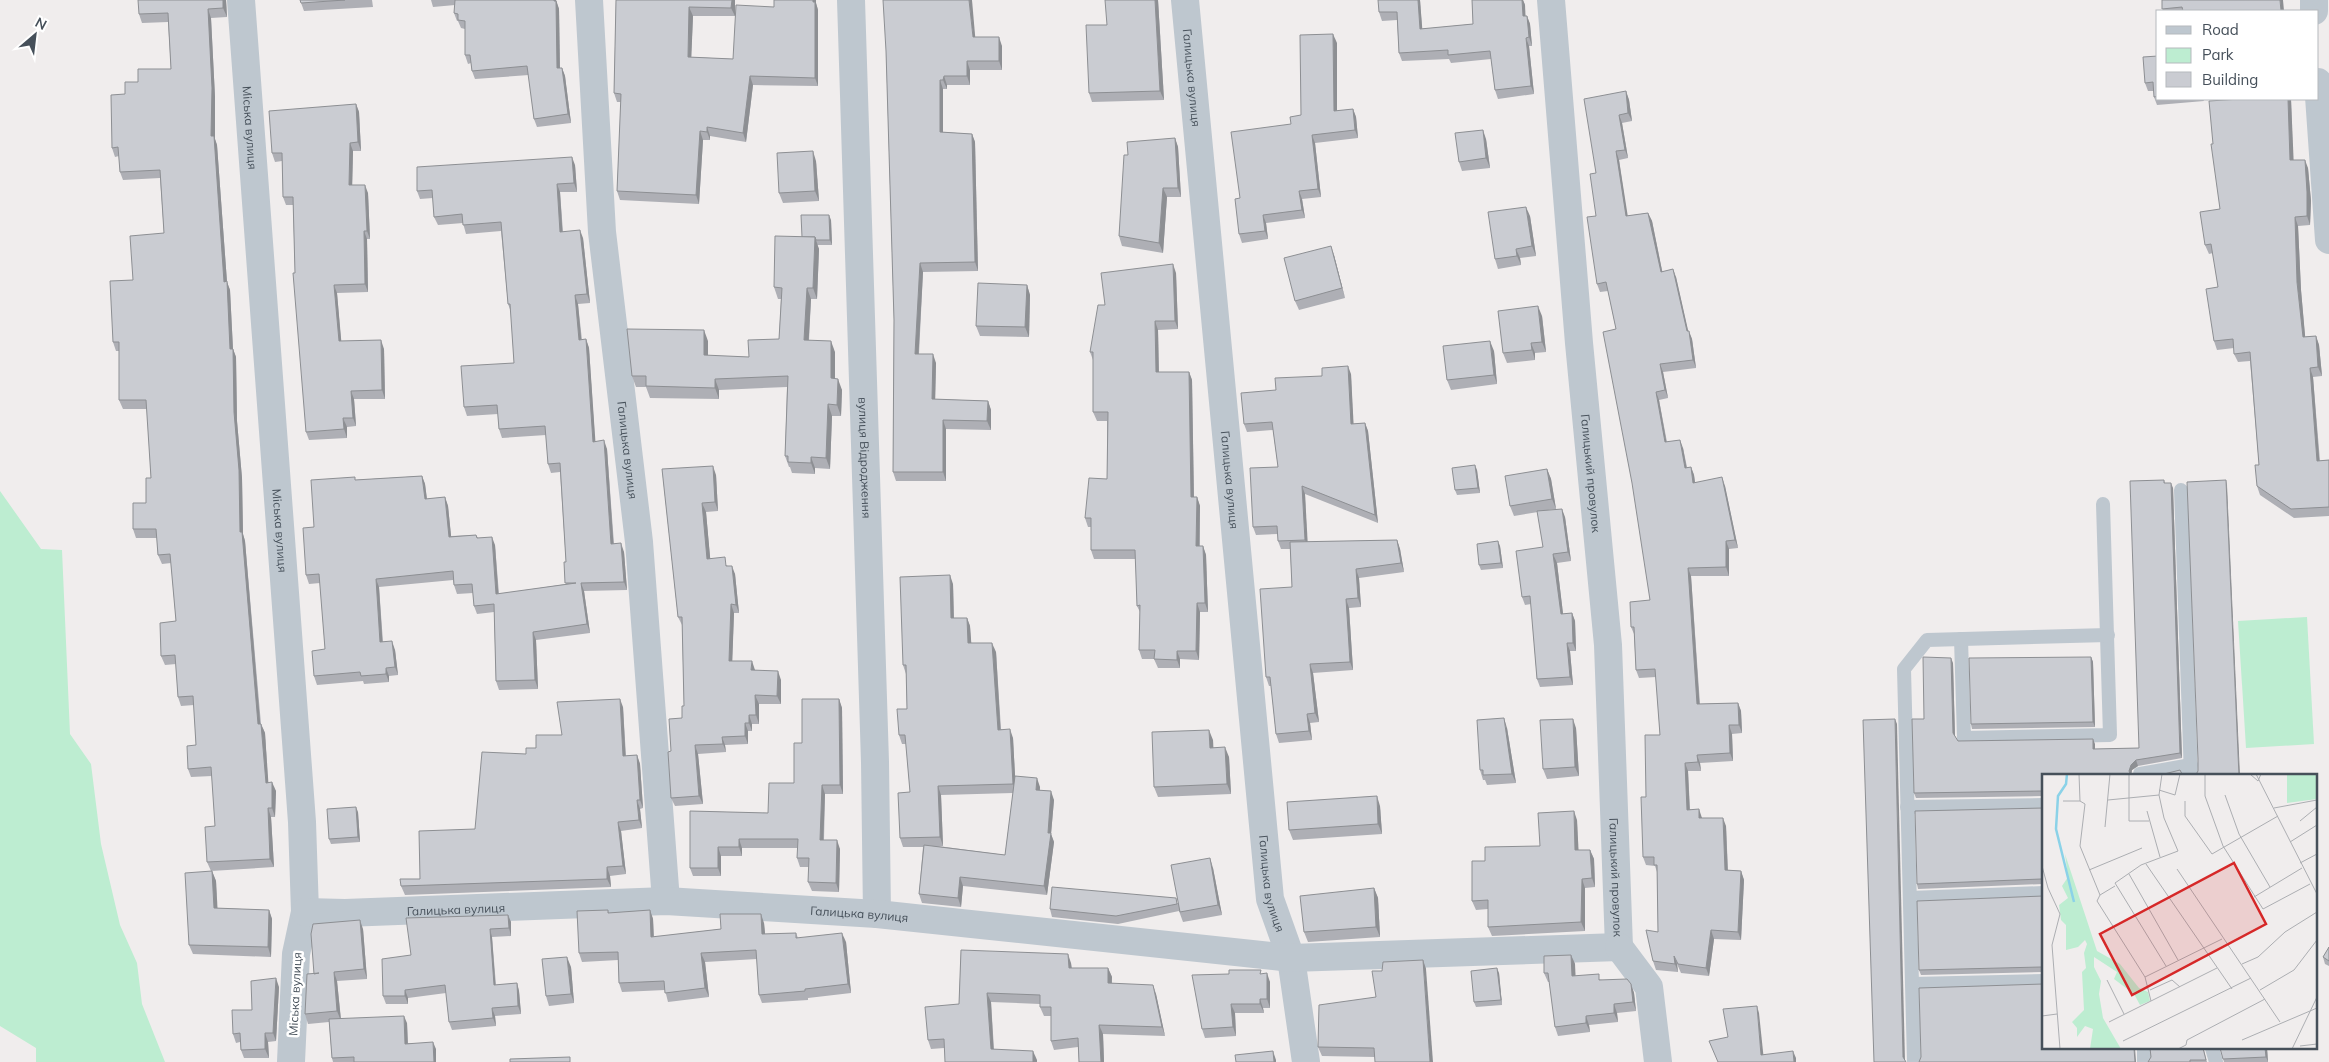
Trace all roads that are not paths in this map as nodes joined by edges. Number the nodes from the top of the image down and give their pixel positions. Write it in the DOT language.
graph roads {
  1 [pos="242,0"];
  2 [pos="589,0"];
  3 [pos="851,0"];
  4 [pos="1185,0"];
  5 [pos="1551,0"];
  6 [pos="2319,96"];
  7 [pos="2329,240"];
  8 [pos="2181,490"];
  9 [pos="2103,504"];
  10 [pos="2108,635"];
  11 [pos="1961,639"];
  12 [pos="2191,770"];
  13 [pos="2140,774"];
  14 [pos="2042,805"];
  15 [pos="1907,806"];
  16 [pos="2042,893"];
  17 [pos="1910,898"];
  18 [pos="666,901"];
  19 [pos="305,912"];
  20 [pos="877,914"];
  21 [pos="1619,947"];
  22 [pos="1291,958"];
  23 [pos="2042,981"];
  24 [pos="1912,984"];
  25 [pos="291,1062"];
  26 [pos="1306,1062"];
  27 [pos="1658,1062"];
  28 [pos="1914,1062"];
  1 -- 19 [label="street, Міська вулиця"];
  2 -- 18 [label="street, Галицька вулиця"];
  3 -- 20 [label="street, вулиця Відродження"];
  4 -- 22 [label="street, Галицька вулиця"];
  5 -- 21 [label="street, Галицький провулок"];
  6 -- 7 [label="street"];
  8 -- 12 [label="lane"];
  9 -- 10 [label="lane"];
  10 -- 11 [label="lane"];
  10 -- 11 [label="lane"];
  11 -- 15 [label="lane"];
  12 -- 13 [label="lane"];
  14 -- 15 [label="lane"];
  15 -- 17 [label="lane"];
  16 -- 17 [label="lane"];
  17 -- 24 [label="lane"];
  18 -- 19 [label="street, Галицька вулиця"];
  18 -- 20 [label="street, Галицька вулиця"];
  19 -- 25 [label="street, Міська вулиця"];
  20 -- 22 [label="street, Галицька вулиця"];
  21 -- 22 [label="street, Галицька вулиця"];
  21 -- 27 [label="street"];
  22 -- 26 [label="street, Галицька вулиця"];
  23 -- 24 [label="lane"];
  24 -- 28 [label="lane"];
}
